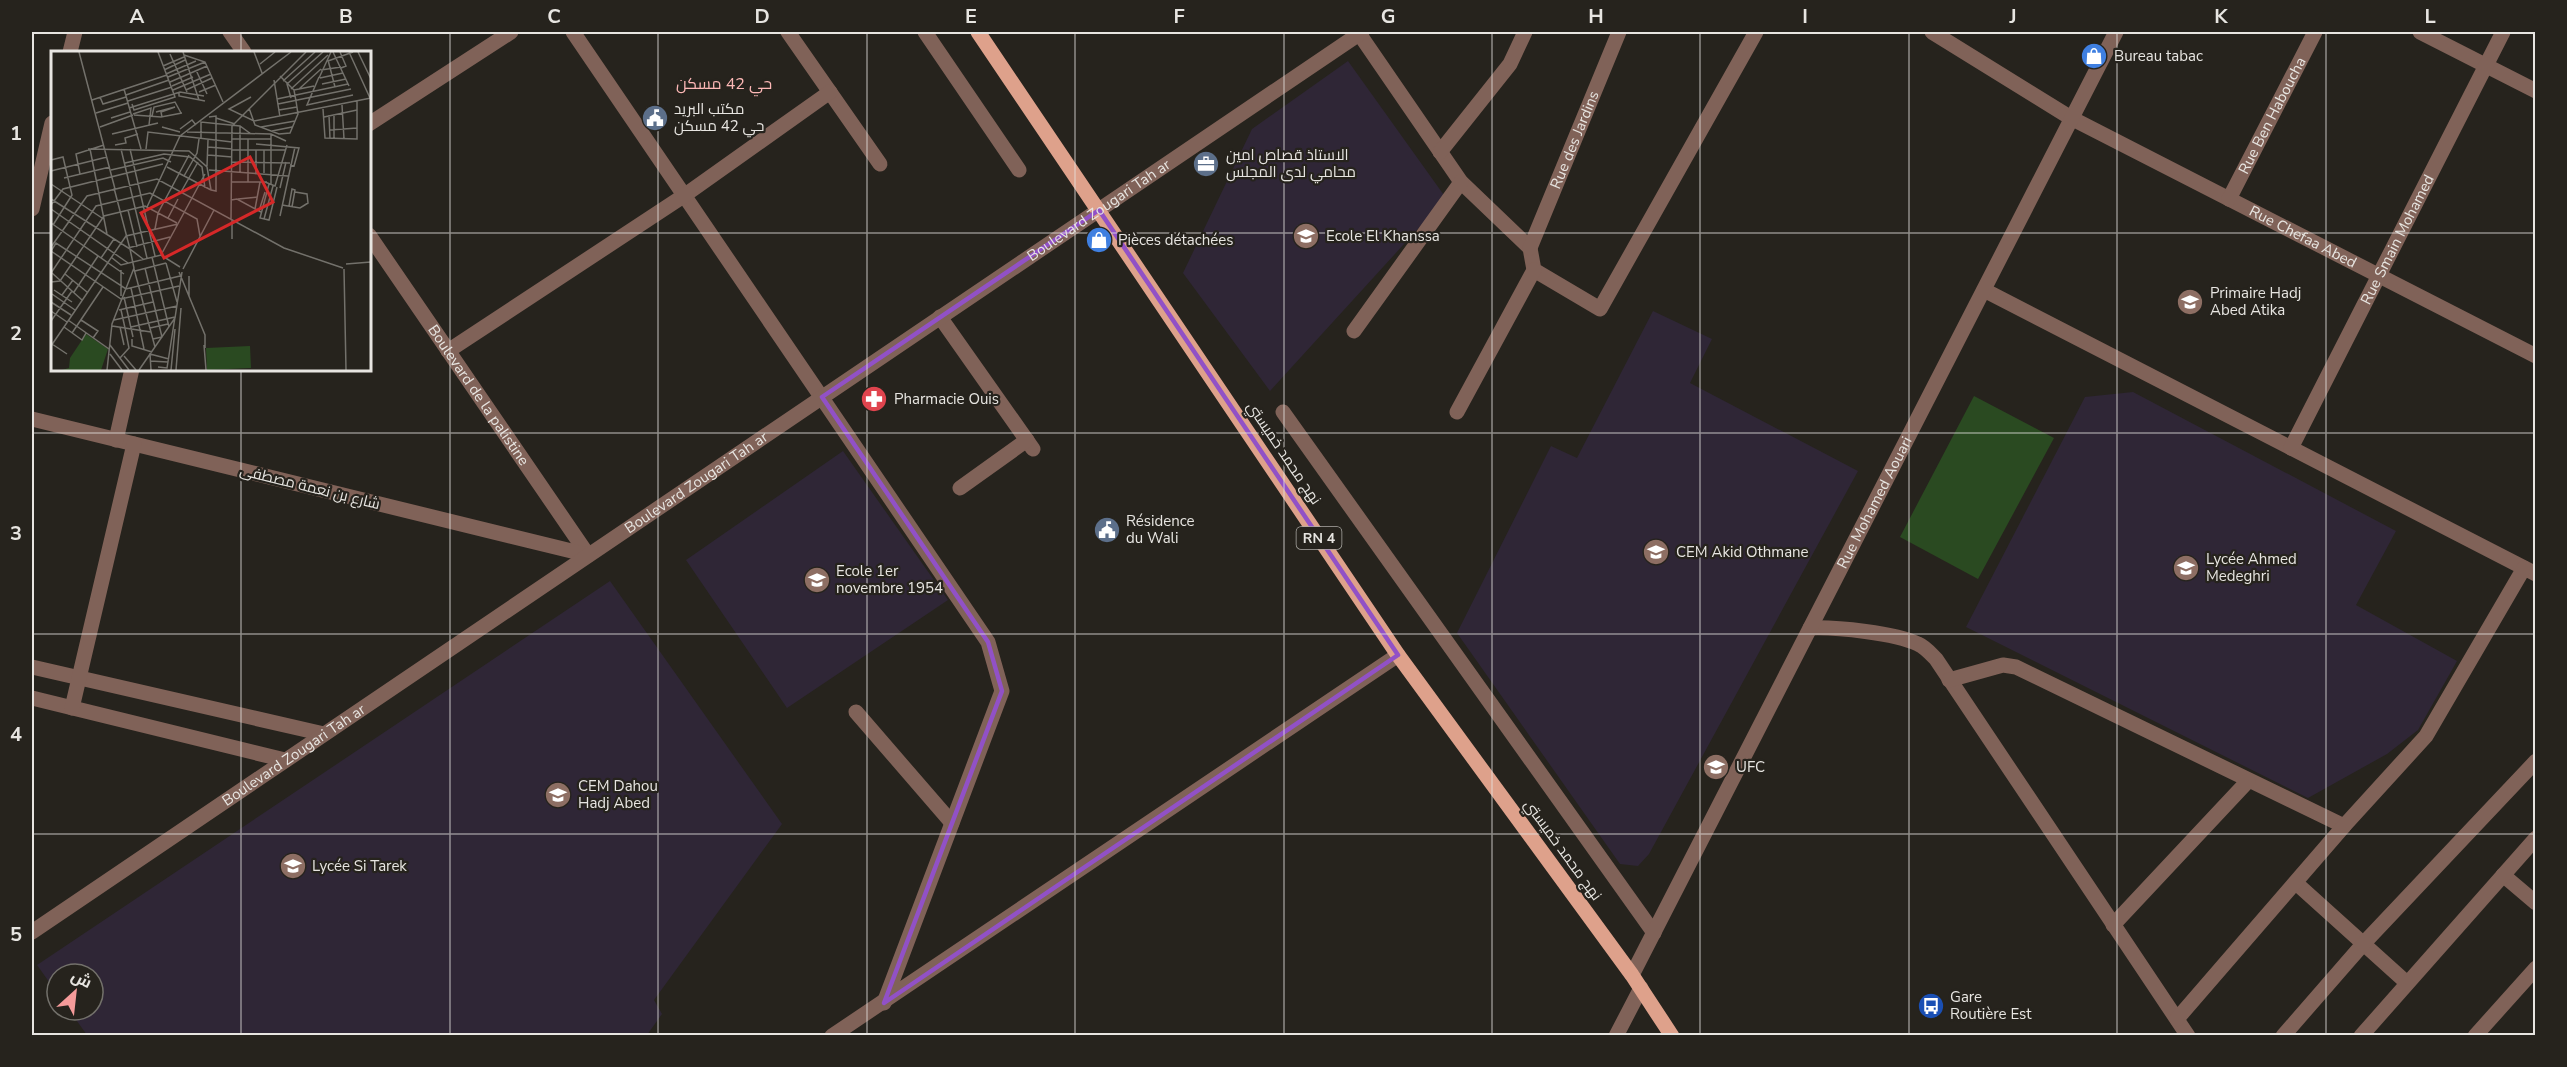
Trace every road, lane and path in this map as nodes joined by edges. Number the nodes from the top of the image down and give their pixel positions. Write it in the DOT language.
graph roads {
  1 [pos="75,32"];
  2 [pos="230,32"];
  3 [pos="511,32"];
  4 [pos="573,32"];
  5 [pos="788,32"];
  6 [pos="925,32"];
  7 [pos="978,32"];
  8 [pos="1360,32"];
  9 [pos="1525,32"];
  10 [pos="1619,32"];
  11 [pos="1756,32"];
  12 [pos="1932,32"];
  13 [pos="2116,32"];
  14 [pos="2315,32"];
  15 [pos="2420,32"];
  16 [pos="2504,32"];
  17 [pos="70,51"];
  18 [pos="243,51"];
  19 [pos="2486,66"];
  20 [pos="2535,91"];
  21 [pos="830,92"];
  22 [pos="2072,118"];
  23 [pos="370,123"];
  24 [pos="51,127"];
  25 [pos="1440,152"];
  26 [pos="880,164"];
  27 [pos="1019,170"];
  28 [pos="1461,182"];
  29 [pos="685,195"];
  30 [pos="2229,199"];
  31 [pos="32,209"];
  32 [pos="1099,210"];
  33 [pos="370,236"];
  34 [pos="1530,248"];
  35 [pos="1534,270"];
  36 [pos="2378,275"];
  37 [pos="1984,290"];
  38 [pos="940,317"];
  39 [pos="1354,331"];
  40 [pos="448,351"];
  41 [pos="2534,351"];
  42 [pos="132,370"];
  43 [pos="822,397"];
  44 [pos="1283,412"];
  45 [pos="1457,412"];
  46 [pos="32,419"];
  47 [pos="116,440"];
  48 [pos="134,444"];
  49 [pos="2291,448"];
  50 [pos="960,488"];
  51 [pos="588,555"];
  52 [pos="2530,571"];
  53 [pos="1810,628"];
  54 [pos="1398,655"];
  55 [pos="32,667"];
  56 [pos="80,678"];
  57 [pos="1949,680"];
  58 [pos="32,698"];
  59 [pos="72,708"];
  60 [pos="856,712"];
  61 [pos="324,734"];
  62 [pos="285,760"];
  63 [pos="2535,761"];
  64 [pos="2248,781"];
  65 [pos="952,823"];
  66 [pos="2344,826"];
  67 [pos="2535,838"];
  68 [pos="2503,875"];
  69 [pos="2296,883"];
  70 [pos="2535,903"];
  71 [pos="2113,925"];
  72 [pos="32,932"];
  73 [pos="1654,933"];
  74 [pos="2364,943"];
  75 [pos="2535,968"];
  76 [pos="1632,975"];
  77 [pos="2407,983"];
  78 [pos="1641,988"];
  79 [pos="884,1003"];
  80 [pos="2177,1019"];
  81 [pos="832,1035"];
  82 [pos="1616,1035"];
  83 [pos="1672,1035"];
  84 [pos="2188,1035"];
  85 [pos="2283,1035"];
  86 [pos="2361,1035"];
  87 [pos="2475,1035"];
  1 -- 17 [label="street"];
  2 -- 18 [label="street"];
  3 -- 23 [label="street"];
  4 -- 29 [label="street"];
  5 -- 21 [label="street"];
  6 -- 27 [label="street"];
  7 -- 32 [label="main road, نهج محمد خميستي / RN 4"];
  8 -- 25 [label="street"];
  8 -- 32 [label="street, Boulevard Zougari Tah ar"];
  9 -- 25 [label="street"];
  10 -- 34 [label="street, Rue des Jardins"];
  11 -- 35 [label="street"];
  12 -- 22 [label="street, Rue Chefaa Abed"];
  13 -- 22 [label="street, Rue Mohamed Aouari"];
  14 -- 30 [label="street, Rue Ben Haboucha"];
  15 -- 19 [label="street"];
  16 -- 19 [label="street, Rue Smain Mohamed"];
  19 -- 20 [label="street"];
  19 -- 36 [label="street, Rue Smain Mohamed"];
  21 -- 26 [label="street"];
  21 -- 29 [label="street"];
  22 -- 30 [label="street, Rue Chefaa Abed"];
  22 -- 37 [label="street, Rue Mohamed Aouari"];
  24 -- 31 [label="street"];
  25 -- 28 [label="street"];
  28 -- 34 [label="street"];
  28 -- 39 [label="street"];
  29 -- 40 [label="street"];
  29 -- 43 [label="street"];
  30 -- 36 [label="street, Rue Chefaa Abed"];
  32 -- 38 [label="street, Boulevard Zougari Tah ar"];
  32 -- 54 [label="main road, نهج محمد خميستي / RN 4"];
  33 -- 40 [label="street, Boulevard de la palistine"];
  34 -- 35 [label="street"];
  35 -- 45 [label="street"];
  36 -- 41 [label="street, Rue Chefaa Abed"];
  36 -- 49 [label="street, Rue Smain Mohamed"];
  37 -- 49 [label="street"];
  37 -- 53 [label="street, Rue Mohamed Aouari"];
  38 -- 43 [label="street, Boulevard Zougari Tah ar"];
  38 -- 50 [label="street"];
  40 -- 51 [label="street, Boulevard de la palistine"];
  42 -- 47 [label="street"];
  43 -- 51 [label="street, Boulevard Zougari Tah ar"];
  43 -- 65 [label="street"];
  44 -- 73 [label="street"];
  46 -- 47 [label="street, شارع بن نعمة مصطفى"];
  47 -- 48 [label="street, شارع بن نعمة مصطفى"];
  48 -- 51 [label="street, شارع بن نعمة مصطفى"];
  48 -- 56 [label="street"];
  49 -- 52 [label="street"];
  51 -- 61 [label="street, Boulevard Zougari Tah ar"];
  52 -- 66 [label="street"];
  53 -- 57 [label="street"];
  53 -- 73 [label="street, Rue Mohamed Aouari"];
  54 -- 76 [label="main road, نهج محمد خميستي / RN 4"];
  54 -- 79 [label="street"];
  55 -- 56 [label="street"];
  56 -- 59 [label="street"];
  56 -- 61 [label="street"];
  57 -- 64 [label="street"];
  57 -- 71 [label="street"];
  58 -- 59 [label="street"];
  59 -- 62 [label="street"];
  60 -- 65 [label="street"];
  61 -- 62 [label="street, Boulevard Zougari Tah ar"];
  62 -- 72 [label="street, Boulevard Zougari Tah ar"];
  63 -- 74 [label="street"];
  64 -- 66 [label="street"];
  64 -- 71 [label="street"];
  65 -- 79 [label="street"];
  66 -- 69 [label="street"];
  67 -- 68 [label="street"];
  68 -- 70 [label="street"];
  68 -- 77 [label="street"];
  69 -- 74 [label="street"];
  69 -- 80 [label="street"];
  71 -- 80 [label="street"];
  73 -- 76 [label="street, Rue Mohamed Aouari"];
  74 -- 77 [label="street"];
  74 -- 85 [label="street"];
  75 -- 87 [label="street"];
  76 -- 78 [label="main road, نهج محمد خميستي / RN 4"];
  77 -- 86 [label="street"];
  78 -- 82 [label="street"];
  78 -- 83 [label="main road, نهج محمد خميستي / RN 4"];
  79 -- 81 [label="street"];
  80 -- 84 [label="street"];
}
